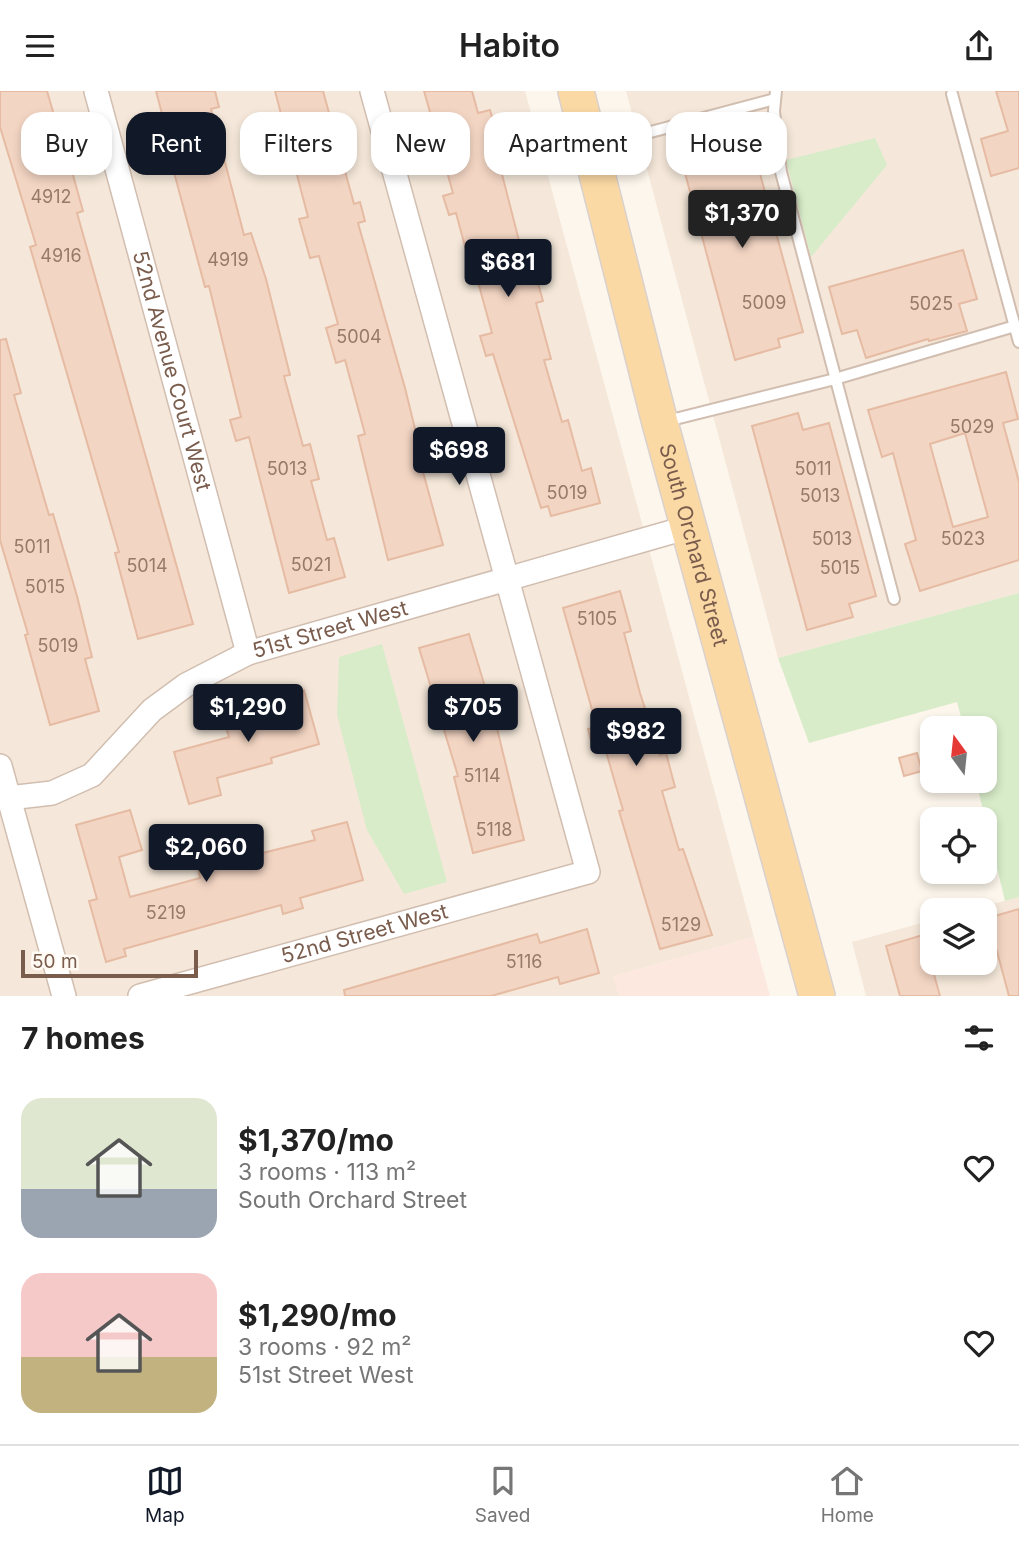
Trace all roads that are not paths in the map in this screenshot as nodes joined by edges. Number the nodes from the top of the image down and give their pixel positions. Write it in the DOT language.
graph roads {
  1 [pos="96,91"];
  2 [pos="372,91"];
  3 [pos="576,91"];
  4 [pos="776,95"];
  5 [pos="953,95"];
  6 [pos="582,112"];
  7 [pos="652,130"];
  8 [pos="598,175"];
  9 [pos="1015,327"];
  10 [pos="1019,342"];
  11 [pos="835,379"];
  12 [pos="660,423"];
  13 [pos="689,527"];
  14 [pos="507,579"];
  15 [pos="894,599"];
  16 [pos="248,653"];
  17 [pos="0,766"];
  18 [pos="9,799"];
  19 [pos="64,996"];
  20 [pos="140,996"];
  21 [pos="817,996"];
  1 -- 16 [label="street, 52nd Avenue Court West"];
  2 -- 14 [label="street"];
  3 -- 6 [label="main road, South Orchard Street"];
  4 -- 7 [label="lane"];
  4 -- 11 [label="lane"];
  5 -- 9 [label="lane"];
  8 -- 12 [label="main road, South Orchard Street"];
  9 -- 10 [label="lane"];
  9 -- 11 [label="lane"];
  11 -- 12 [label="lane"];
  11 -- 15 [label="lane"];
  12 -- 13 [label="main road, South Orchard Street"];
  13 -- 14 [label="street, 51st Street West"];
  13 -- 21 [label="main road, South Orchard Street"];
  14 -- 16 [label="street, 51st Street West"];
  14 -- 20 [label="street, 52nd Street West"];
  16 -- 18 [label="street, 51st Street West"];
  17 -- 18 [label="street"];
  18 -- 19 [label="street"];
}
